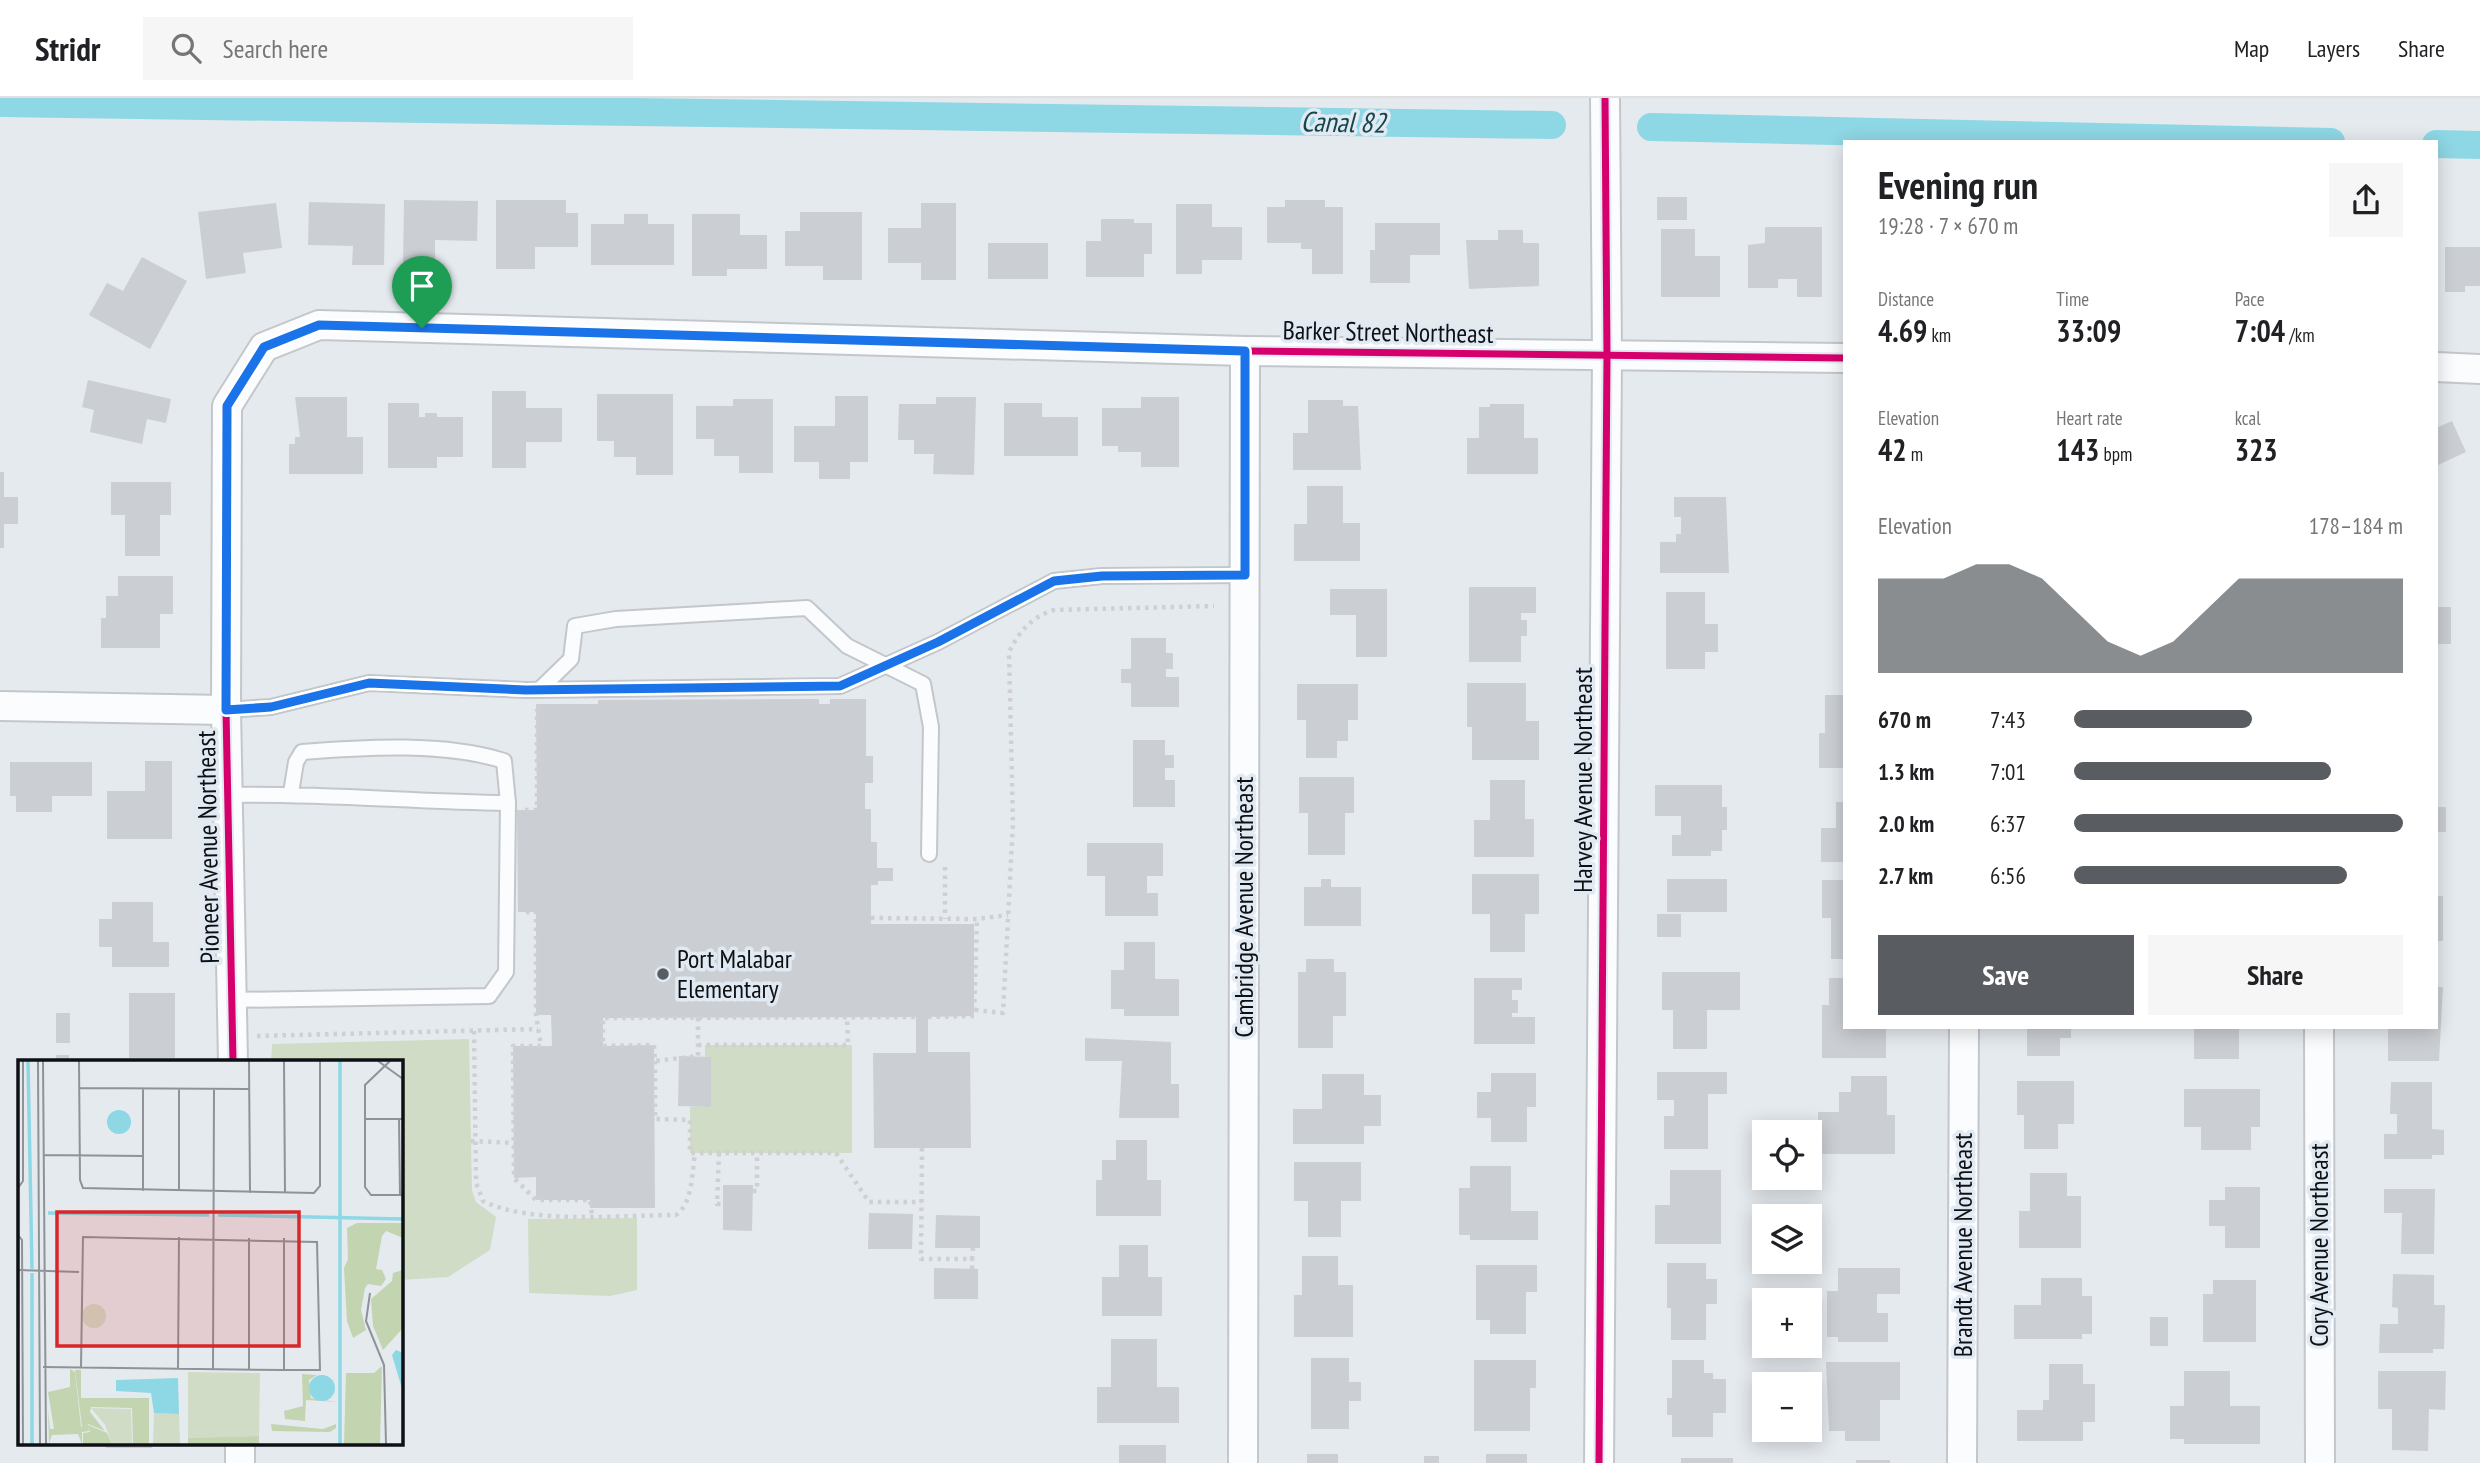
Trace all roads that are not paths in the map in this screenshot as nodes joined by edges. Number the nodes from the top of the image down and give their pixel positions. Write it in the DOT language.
graph roads {
  1 [pos="1605,98"];
  2 [pos="264,347"];
  3 [pos="1245,351"];
  4 [pos="1607,355"];
  5 [pos="1843,358"];
  6 [pos="2438,367"];
  7 [pos="2480,369"];
  8 [pos="1245,575"];
  9 [pos="887,665"];
  10 [pos="537,690"];
  11 [pos="0,706"];
  12 [pos="226,710"];
  13 [pos="291,793"];
  14 [pos="228,795"];
  15 [pos="512,807"];
  16 [pos="929,851"];
  17 [pos="232,1000"];
  18 [pos="1964,1029"];
  19 [pos="2319,1029"];
  20 [pos="233,1060"];
  21 [pos="1242,1463"];
  22 [pos="1599,1463"];
  23 [pos="1962,1463"];
  24 [pos="2320,1463"];
  1 -- 4 [label="street, Harvey Avenue Northeast"];
  2 -- 3 [label="street, Barker Street Northeast"];
  2 -- 12 [label="street, Pioneer Avenue Northeast"];
  3 -- 4 [label="street, Barker Street Northeast"];
  3 -- 8 [label="street, Cambridge Avenue Northeast"];
  4 -- 5 [label="street, Barker Street Northeast"];
  4 -- 22 [label="street, Harvey Avenue Northeast"];
  6 -- 7 [label="street"];
  8 -- 9 [label="lane"];
  8 -- 21 [label="street, Cambridge Avenue Northeast"];
  9 -- 10 [label="lane"];
  9 -- 10 [label="lane"];
  9 -- 16 [label="lane"];
  10 -- 12 [label="lane"];
  11 -- 12 [label="street"];
  12 -- 14 [label="street, Pioneer Avenue Northeast"];
  13 -- 14 [label="lane"];
  13 -- 15 [label="lane"];
  13 -- 15 [label="lane"];
  14 -- 17 [label="street, Pioneer Avenue Northeast"];
  15 -- 17 [label="lane"];
  17 -- 20 [label="street, Pioneer Avenue Northeast"];
  18 -- 23 [label="street, Brandt Avenue Northeast"];
  19 -- 24 [label="street, Cory Avenue Northeast"];
}
